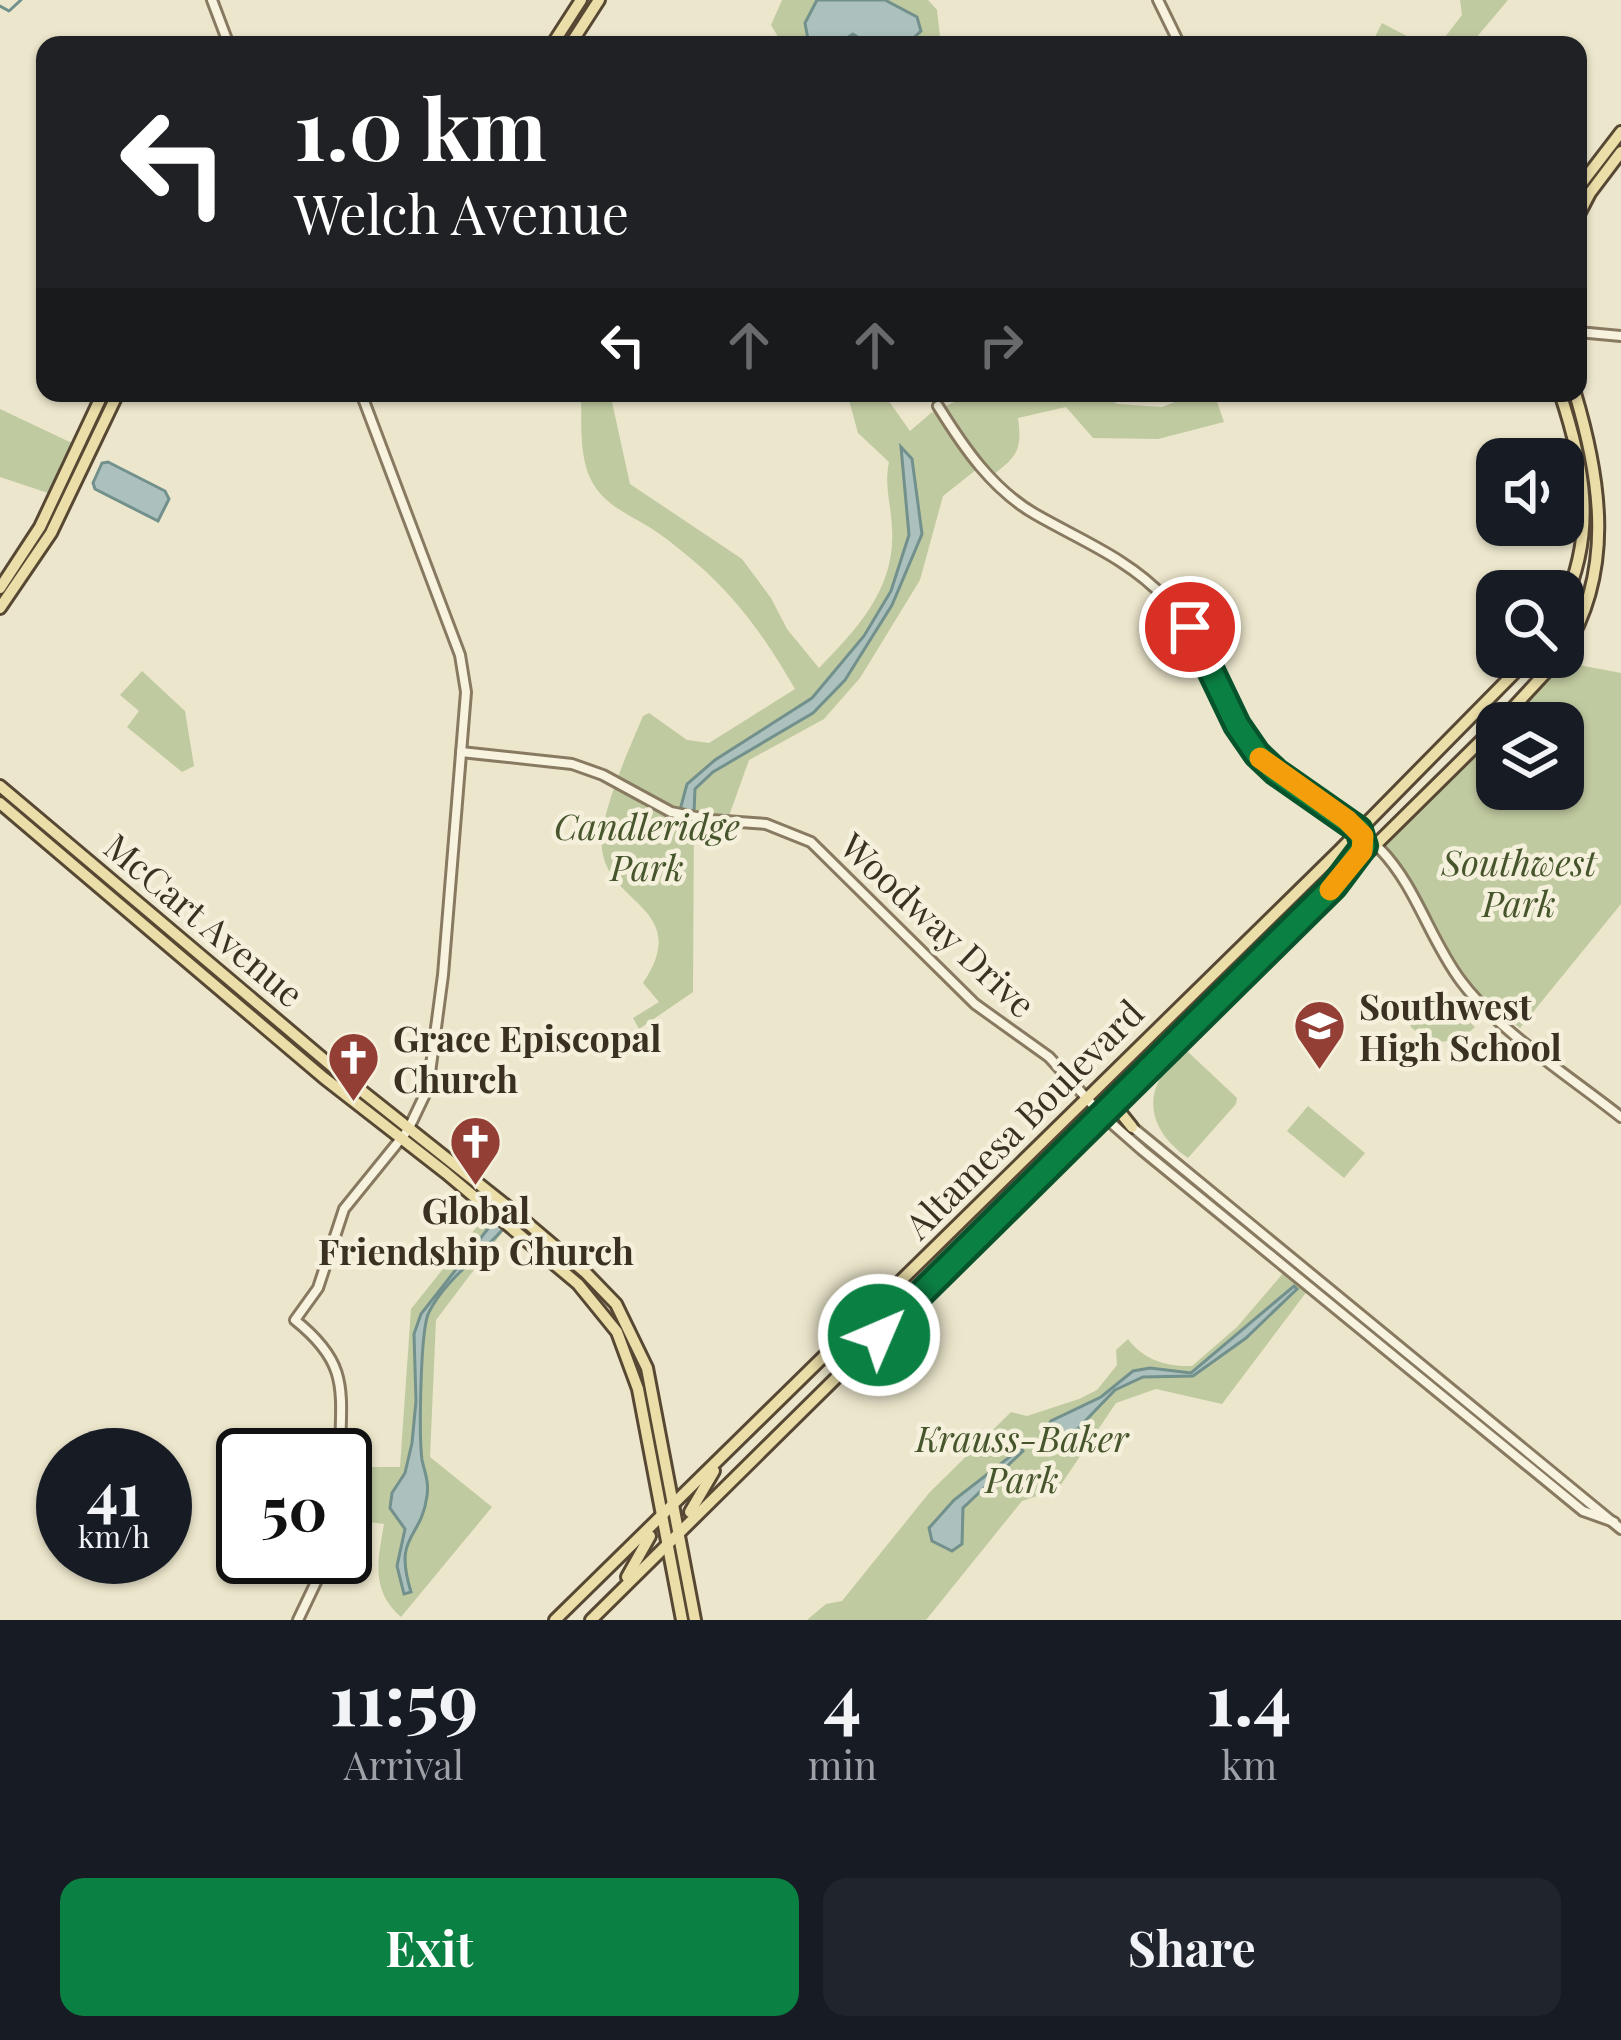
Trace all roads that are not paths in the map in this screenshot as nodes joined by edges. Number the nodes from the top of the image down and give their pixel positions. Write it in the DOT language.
graph roads {
  1 [pos="212,0"];
  2 [pos="580,0"];
  3 [pos="598,0"];
  4 [pos="1158,0"];
  5 [pos="226,36"];
  6 [pos="558,36"];
  7 [pos="576,36"];
  8 [pos="1176,36"];
  9 [pos="1621,132"];
  10 [pos="1621,152"];
  11 [pos="1587,176"];
  12 [pos="1587,203"];
  13 [pos="1587,333"];
  14 [pos="1621,336"];
  15 [pos="99,402"];
  16 [pos="113,402"];
  17 [pos="364,402"];
  18 [pos="1563,402"];
  19 [pos="1569,402"];
  20 [pos="1577,402"];
  21 [pos="938,406"];
  22 [pos="1565,409"];
  23 [pos="1574,438"];
  24 [pos="1588,440"];
  25 [pos="1584,445"];
  26 [pos="1584,454"];
  27 [pos="1595,469"];
  28 [pos="1584,488"];
  29 [pos="1585,494"];
  30 [pos="1584,514"];
  31 [pos="1599,518"];
  32 [pos="46,530"];
  33 [pos="1584,533"];
  34 [pos="0,588"];
  35 [pos="0,608"];
  36 [pos="1584,608"];
  37 [pos="1509,678"];
  38 [pos="1541,678"];
  39 [pos="1518,702"];
  40 [pos="1476,745"];
  41 [pos="461,752"];
  42 [pos="0,786"];
  43 [pos="1392,797"];
  44 [pos="6,802"];
  45 [pos="1359,830"];
  46 [pos="1375,844"];
  47 [pos="1350,870"];
  48 [pos="1252,936"];
  49 [pos="1268,950"];
  50 [pos="328,1073"];
  51 [pos="1123,1094"];
  52 [pos="1097,1104"];
  53 [pos="1621,1117"];
  54 [pos="1132,1127"];
  55 [pos="404,1135"];
  56 [pos="1149,1141"];
  57 [pos="1037,1146"];
  58 [pos="1142,1150"];
  59 [pos="1054,1162"];
  60 [pos="461,1177"];
  61 [pos="994,1188"];
  62 [pos="1010,1205"];
  63 [pos="929,1253"];
  64 [pos="895,1288"];
  65 [pos="909,1304"];
  66 [pos="1341,1305"];
  67 [pos="879,1335"];
  68 [pos="818,1364"];
  69 [pos="834,1380"];
  70 [pos="341,1428"];
  71 [pos="750,1431"];
  72 [pos="765,1447"];
  73 [pos="719,1461"];
  74 [pos="669,1486"];
  75 [pos="689,1491"];
  76 [pos="673,1506"];
  77 [pos="662,1519"];
  78 [pos="1617,1526"];
  79 [pos="674,1535"];
  80 [pos="315,1584"];
  81 [pos="592,1584"];
  82 [pos="620,1591"];
  83 [pos="610,1601"];
  84 [pos="298,1620"];
  85 [pos="555,1620"];
  86 [pos="591,1620"];
  87 [pos="682,1620"];
  88 [pos="695,1620"];
  1 -- 5 [label="street"];
  2 -- 6 [label="main road"];
  3 -- 7 [label="main road"];
  4 -- 8 [label="street"];
  9 -- 11 [label="main road"];
  10 -- 12 [label="main road"];
  13 -- 14 [label="street"];
  15 -- 32 [label="main road"];
  16 -- 32 [label="main road"];
  17 -- 41 [label="street"];
  18 -- 22 [label="main road"];
  19 -- 22 [label="main road"];
  20 -- 24 [label="main road, Altamesa Boulevard"];
  21 -- 45 [label="street"];
  22 -- 23 [label="main road"];
  24 -- 25 [label="main road"];
  24 -- 27 [label="main road, Altamesa Boulevard"];
  26 -- 27 [label="main road"];
  27 -- 31 [label="main road, Altamesa Boulevard"];
  28 -- 29 [label="main road"];
  29 -- 30 [label="main road"];
  29 -- 31 [label="main road"];
  31 -- 33 [label="main road"];
  31 -- 36 [label="main road, Altamesa Boulevard"];
  32 -- 34 [label="main road"];
  32 -- 35 [label="main road"];
  37 -- 43 [label="main road, Altamesa Boulevard"];
  38 -- 39 [label="main road, Altamesa Boulevard"];
  40 -- 46 [label="main road, Altamesa Boulevard"];
  41 -- 52 [label="street, Woodway Drive"];
  41 -- 55 [label="street"];
  42 -- 44 [label="main road, McCart Avenue"];
  43 -- 45 [label="main road, Altamesa Boulevard"];
  43 -- 46 [label="main road"];
  44 -- 50 [label="main road, McCart Avenue"];
  44 -- 50 [label="main road, McCart Avenue"];
  45 -- 46 [label="street"];
  45 -- 47 [label="main road"];
  45 -- 48 [label="main road, Altamesa Boulevard"];
  46 -- 47 [label="main road, Altamesa Boulevard"];
  46 -- 53 [label="street"];
  47 -- 49 [label="main road, Altamesa Boulevard"];
  48 -- 49 [label="main road"];
  48 -- 52 [label="main road, Altamesa Boulevard"];
  49 -- 51 [label="main road, Altamesa Boulevard"];
  50 -- 55 [label="main road, McCart Avenue"];
  51 -- 52 [label="main road, Altamesa Boulevard"];
  51 -- 54 [label="main road"];
  52 -- 54 [label="street, Woodway Drive"];
  52 -- 57 [label="main road, Altamesa Boulevard"];
  52 -- 58 [label="street, Woodway Drive"];
  52 -- 59 [label="main road, Altamesa Boulevard"];
  54 -- 56 [label="street, Woodway Drive"];
  55 -- 60 [label="main road, McCart Avenue"];
  55 -- 70 [label="street"];
  56 -- 58 [label="street"];
  56 -- 66 [label="street, Woodway Drive"];
  57 -- 59 [label="main road"];
  57 -- 61 [label="main road, Altamesa Boulevard"];
  58 -- 66 [label="street, Woodway Drive"];
  59 -- 62 [label="main road, Altamesa Boulevard"];
  60 -- 74 [label="main road, McCart Avenue"];
  60 -- 77 [label="main road, McCart Avenue"];
  61 -- 62 [label="main road"];
  61 -- 63 [label="main road, Altamesa Boulevard"];
  62 -- 65 [label="main road, Altamesa Boulevard"];
  63 -- 64 [label="main road, Altamesa Boulevard"];
  63 -- 65 [label="main road"];
  64 -- 67 [label="main road"];
  64 -- 68 [label="main road, Altamesa Boulevard"];
  65 -- 67 [label="main road, Altamesa Boulevard"];
  66 -- 78 [label="street, Woodway Drive"];
  67 -- 69 [label="main road, Altamesa Boulevard"];
  68 -- 69 [label="main road"];
  68 -- 71 [label="main road, Altamesa Boulevard"];
  69 -- 72 [label="main road, Altamesa Boulevard"];
  71 -- 72 [label="main road"];
  71 -- 73 [label="main road, Altamesa Boulevard"];
  72 -- 79 [label="main road, Altamesa Boulevard"];
  73 -- 75 [label="main road, Altamesa Boulevard"];
  73 -- 79 [label="main road"];
  74 -- 75 [label="main road"];
  74 -- 76 [label="main road, McCart Avenue"];
  75 -- 76 [label="main road, Altamesa Boulevard"];
  76 -- 77 [label="main road, Altamesa Boulevard"];
  76 -- 79 [label="main road, McCart Avenue"];
  77 -- 79 [label="main road, McCart Avenue"];
  77 -- 81 [label="main road"];
  77 -- 82 [label="main road"];
  79 -- 82 [label="main road, Altamesa Boulevard"];
  79 -- 87 [label="main road, McCart Avenue"];
  79 -- 88 [label="main road, McCart Avenue"];
  80 -- 84 [label="street"];
  81 -- 83 [label="main road"];
  81 -- 85 [label="main road"];
  82 -- 83 [label="main road, Altamesa Boulevard"];
  83 -- 86 [label="main road, Altamesa Boulevard"];
}
